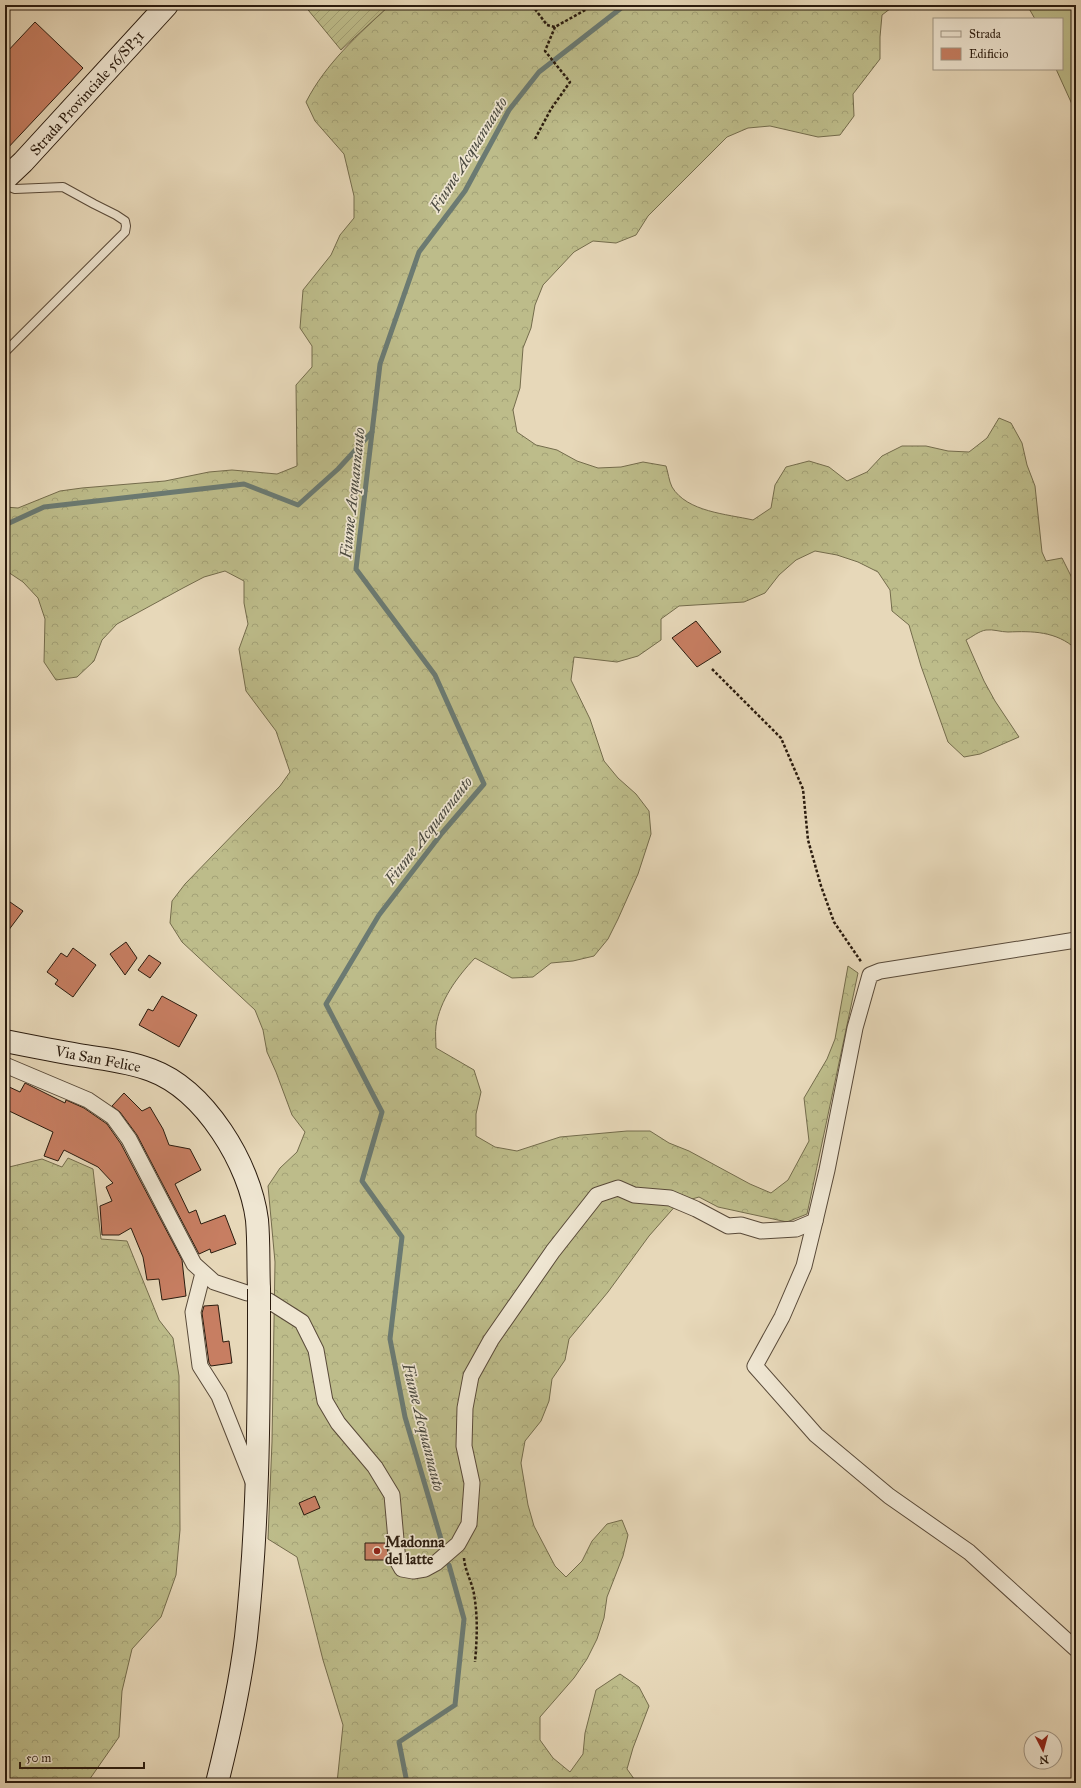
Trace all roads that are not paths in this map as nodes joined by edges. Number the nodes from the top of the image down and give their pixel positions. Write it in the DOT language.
graph roads {
  1 [pos="167,5"];
  2 [pos="5,179"];
  3 [pos="5,185"];
  4 [pos="5,352"];
  5 [pos="1076,940"];
  6 [pos="5,1041"];
  7 [pos="5,1066"];
  8 [pos="815,1221"];
  9 [pos="203,1273"];
  10 [pos="258,1298"];
  11 [pos="256,1490"];
  12 [pos="1076,1649"];
  13 [pos="217,1783"];
  1 -- 2 [label="street, Strada Provinciale 56/SP31"];
  3 -- 4 [label="lane"];
  5 -- 8 [label="street"];
  6 -- 10 [label="street, Via San Felice"];
  7 -- 9 [label="street"];
  8 -- 10 [label="street"];
  8 -- 12 [label="street"];
  9 -- 10 [label="street"];
  9 -- 11 [label="street"];
  10 -- 11 [label="street, Via San Felice"];
  11 -- 13 [label="street, Via San Felice"];
}
